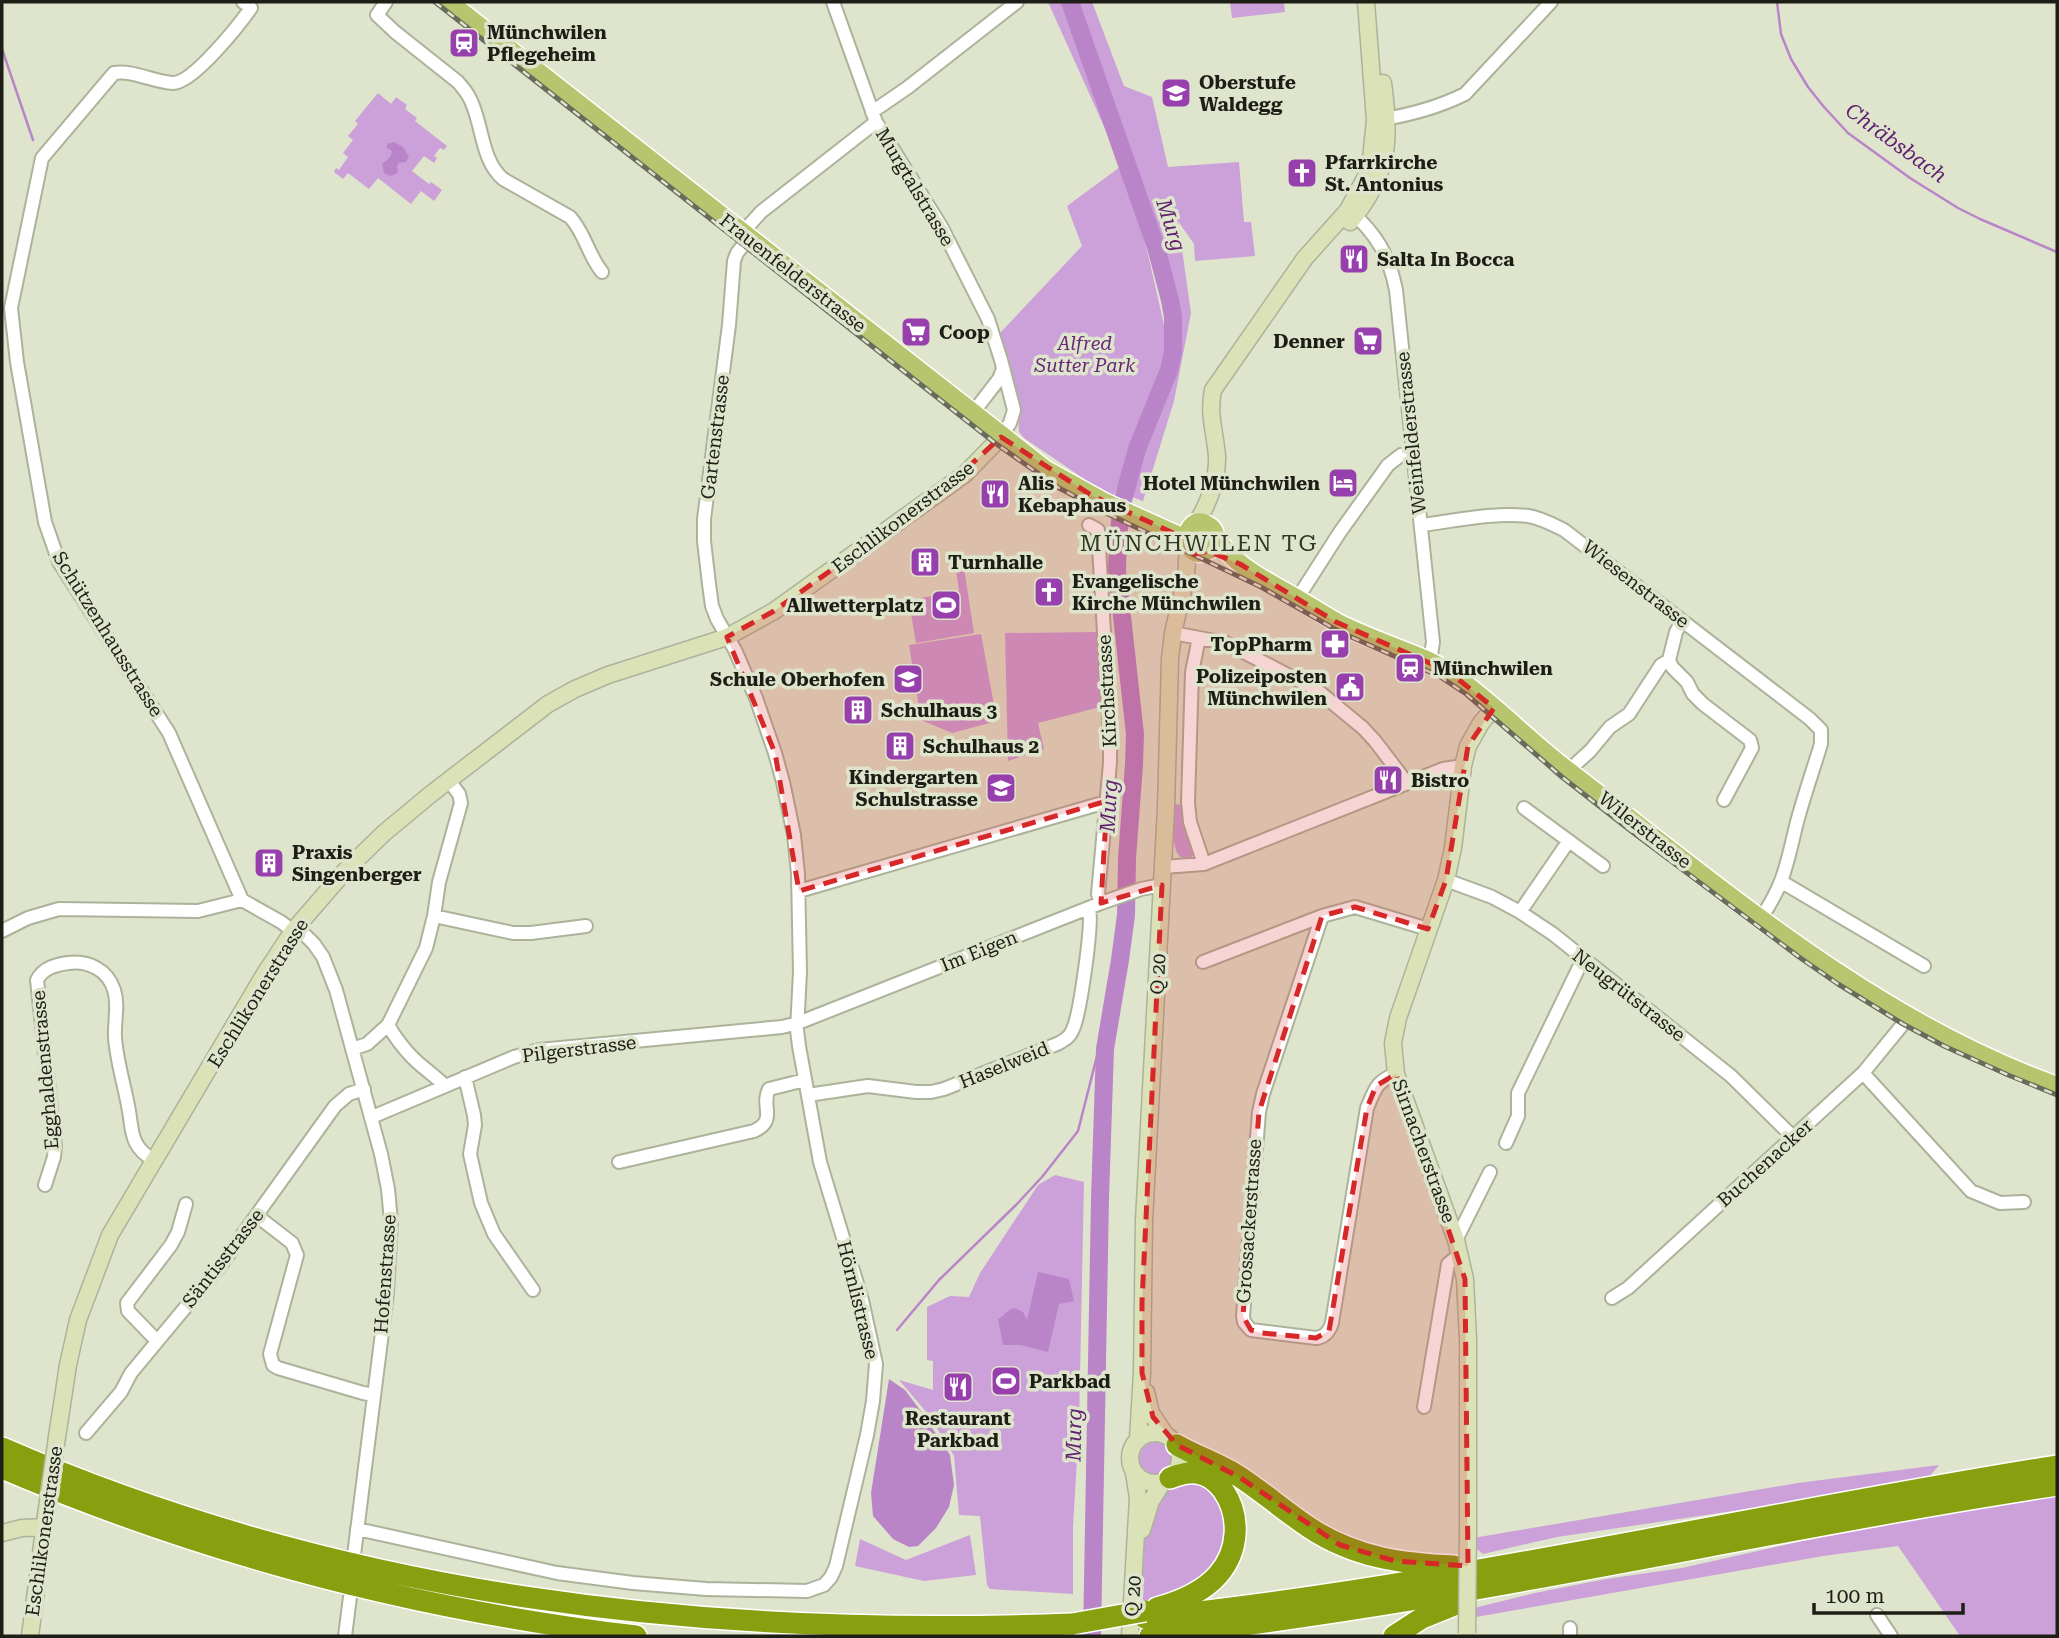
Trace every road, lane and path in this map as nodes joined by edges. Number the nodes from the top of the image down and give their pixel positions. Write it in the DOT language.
graph roads {
  1 [pos="243,2"];
  2 [pos="386,2"];
  3 [pos="449,2"];
  4 [pos="833,2"];
  5 [pos="1017,2"];
  6 [pos="1366,2"];
  7 [pos="1551,2"];
  8 [pos="874,117"];
  9 [pos="1381,119"];
  10 [pos="1352,213"];
  11 [pos="745,235"];
  12 [pos="602,271"];
  13 [pos="1003,369"];
  14 [pos="972,414"];
  15 [pos="1001,437"];
  16 [pos="1413,453"];
  17 [pos="1089,525"];
  18 [pos="1421,525"];
  19 [pos="1200,538"];
  20 [pos="1297,599"];
  21 [pos="1682,621"];
  22 [pos="1173,633"];
  23 [pos="727,637"];
  24 [pos="1199,638"];
  25 [pos="1669,660"];
  26 [pos="1430,662"];
  27 [pos="1494,708"];
  28 [pos="1463,766"];
  29 [pos="1568,771"];
  30 [pos="449,781"];
  31 [pos="1406,783"];
  32 [pos="1724,800"];
  33 [pos="1107,804"];
  34 [pos="1524,808"];
  35 [pos="1568,842"];
  36 [pos="1204,864"];
  37 [pos="1603,866"];
  38 [pos="1163,867"];
  39 [pos="1446,880"];
  40 [pos="1782,882"];
  41 [pos="1162,885"];
  42 [pos="799,891"];
  43 [pos="242,900"];
  44 [pos="1095,906"];
  45 [pos="1520,912"];
  46 [pos="434,916"];
  47 [pos="1322,916"];
  48 [pos="1761,918"];
  49 [pos="586,926"];
  50 [pos="295,929"];
  51 [pos="1428,929"];
  52 [pos="2,931"];
  53 [pos="1583,959"];
  54 [pos="1203,962"];
  55 [pos="1924,966"];
  56 [pos="1908,1018"];
  57 [pos="798,1023"];
  58 [pos="388,1025"];
  59 [pos="352,1049"];
  60 [pos="1863,1073"];
  61 [pos="1396,1074"];
  62 [pos="465,1077"];
  63 [pos="805,1080"];
  64 [pos="444,1086"];
  65 [pos="2057,1087"];
  66 [pos="364,1089"];
  67 [pos="808,1096"];
  68 [pos="372,1117"];
  69 [pos="1793,1137"];
  70 [pos="1506,1143"];
  71 [pos="155,1161"];
  72 [pos="619,1162"];
  73 [pos="1490,1172"];
  74 [pos="45,1185"];
  75 [pos="2024,1202"];
  76 [pos="186,1204"];
  77 [pos="257,1216"];
  78 [pos="1458,1247"];
  79 [pos="533,1290"];
  80 [pos="1612,1298"];
  81 [pos="157,1341"];
  82 [pos="1142,1373"];
  83 [pos="374,1395"];
  84 [pos="1424,1407"];
  85 [pos="86,1433"];
  86 [pos="1138,1439"];
  87 [pos="1171,1440"];
  88 [pos="2,1448"];
  89 [pos="2057,1466"];
  90 [pos="2,1468"];
  91 [pos="1134,1473"];
  92 [pos="1166,1480"];
  93 [pos="2057,1485"];
  94 [pos="46,1521"];
  95 [pos="357,1529"];
  96 [pos="2,1533"];
  97 [pos="354,1555"];
  98 [pos="1136,1556"];
  99 [pos="1498,1576"];
  100 [pos="350,1597"];
  101 [pos="1877,1615"];
  102 [pos="1148,1625"];
  103 [pos="1468,1634"];
  104 [pos="30,1636"];
  105 [pos="345,1636"];
  106 [pos="636,1636"];
  107 [pos="1130,1636"];
  108 [pos="1394,1636"];
  109 [pos="1891,1636"];
  1 -- 43 [label="street, Schützenhausstrasse"];
  2 -- 12 [label="street"];
  3 -- 11 [label="main road, Frauenfelderstrasse"];
  4 -- 8 [label="street, Murgtalstrasse"];
  5 -- 8 [label="street, Gartenstrasse"];
  6 -- 9 [label="main road"];
  7 -- 9 [label="street"];
  8 -- 11 [label="street, Gartenstrasse"];
  8 -- 13 [label="street, Murgtalstrasse"];
  9 -- 10 [label="main road"];
  10 -- 16 [label="street, Weinfelderstrasse"];
  10 -- 19 [label="main road, Q 20"];
  11 -- 14 [label="main road, Frauenfelderstrasse"];
  11 -- 23 [label="street, Gartenstrasse"];
  13 -- 14 [label="street"];
  13 -- 15 [label="street, Murgtalstrasse"];
  14 -- 15 [label="main road, Frauenfelderstrasse"];
  15 -- 19 [label="main road, Frauenfelderstrasse"];
  15 -- 23 [label="main road, Eschlikonerstrasse"];
  16 -- 18 [label="street, Weinfelderstrasse"];
  16 -- 20 [label="street"];
  17 -- 33 [label="street, Kirchstrasse"];
  18 -- 21 [label="street, Wiesenstrasse"];
  18 -- 26 [label="street, Weinfelderstrasse"];
  19 -- 20 [label="main road, Wilerstrasse"];
  19 -- 22 [label="main road, Q 20"];
  20 -- 26 [label="main road, Wilerstrasse"];
  21 -- 25 [label="street"];
  21 -- 40 [label="street, Wiesenstrasse"];
  22 -- 24 [label="street"];
  22 -- 38 [label="main road, Q 20"];
  23 -- 30 [label="main road, Eschlikonerstrasse"];
  23 -- 42 [label="street, Hörnlistrasse"];
  24 -- 31 [label="street"];
  24 -- 36 [label="street"];
  25 -- 29 [label="street"];
  25 -- 32 [label="street"];
  26 -- 27 [label="main road, Wilerstrasse"];
  27 -- 28 [label="main road, Sirnacherstrasse"];
  27 -- 29 [label="main road, Wilerstrasse"];
  28 -- 31 [label="street"];
  28 -- 39 [label="main road, Sirnacherstrasse"];
  29 -- 48 [label="main road, Wilerstrasse"];
  30 -- 46 [label="street"];
  30 -- 50 [label="main road, Eschlikonerstrasse"];
  31 -- 36 [label="street"];
  33 -- 42 [label="street"];
  33 -- 44 [label="street, Kirchstrasse"];
  34 -- 35 [label="street"];
  35 -- 37 [label="street"];
  35 -- 45 [label="street"];
  36 -- 38 [label="street"];
  38 -- 41 [label="main road, Q 20"];
  39 -- 45 [label="street, Neugrütstrasse"];
  39 -- 51 [label="main road, Sirnacherstrasse"];
  40 -- 48 [label="street"];
  40 -- 55 [label="street"];
  41 -- 44 [label="street, Im Eigen"];
  41 -- 82 [label="main road, Q 20"];
  42 -- 57 [label="street, Hörnlistrasse"];
  43 -- 50 [label="street, Hofenstrasse"];
  43 -- 52 [label="street"];
  44 -- 57 [label="street, Im Eigen"];
  44 -- 67 [label="street, Haselweid"];
  45 -- 53 [label="street, Neugrütstrasse"];
  46 -- 49 [label="street"];
  46 -- 58 [label="street"];
  47 -- 51 [label="street"];
  47 -- 54 [label="street"];
  47 -- 61 [label="street, Grossackerstrasse"];
  48 -- 56 [label="main road, Wilerstrasse"];
  50 -- 59 [label="street, Hofenstrasse"];
  50 -- 71 [label="main road, Eschlikonerstrasse"];
  51 -- 61 [label="main road, Sirnacherstrasse"];
  53 -- 69 [label="street, Neugrütstrasse"];
  53 -- 70 [label="street"];
  56 -- 60 [label="street, Buchenacker"];
  56 -- 65 [label="main road, Wilerstrasse"];
  57 -- 62 [label="street, Pilgerstrasse"];
  57 -- 63 [label="street, Hörnlistrasse"];
  58 -- 59 [label="street"];
  58 -- 64 [label="street"];
  59 -- 66 [label="street, Hofenstrasse"];
  60 -- 69 [label="street, Buchenacker"];
  60 -- 75 [label="street"];
  61 -- 78 [label="main road, Sirnacherstrasse"];
  62 -- 64 [label="street, Pilgerstrasse"];
  62 -- 79 [label="street"];
  63 -- 67 [label="street, Hörnlistrasse"];
  63 -- 72 [label="street"];
  64 -- 68 [label="street, Pilgerstrasse"];
  66 -- 68 [label="street, Hofenstrasse"];
  66 -- 77 [label="street, Säntisstrasse"];
  67 -- 95 [label="street, Hörnlistrasse"];
  68 -- 83 [label="street, Hofenstrasse"];
  69 -- 80 [label="street, Buchenacker"];
  71 -- 74 [label="street, Egghaldenstrasse"];
  71 -- 94 [label="main road, Eschlikonerstrasse, bridge"];
  73 -- 78 [label="street"];
  76 -- 81 [label="street"];
  77 -- 81 [label="street, Säntisstrasse"];
  77 -- 83 [label="street"];
  78 -- 84 [label="street"];
  78 -- 103 [label="main road, Sirnacherstrasse, bridge"];
  81 -- 85 [label="street, Säntisstrasse"];
  82 -- 86 [label="main road, Q 20"];
  82 -- 87 [label="main road, Q 20"];
  83 -- 95 [label="street, Hofenstrasse"];
  86 -- 87 [label="main road"];
  86 -- 91 [label="main road, Q 20"];
  87 -- 92 [label="main road, Q 20"];
  87 -- 99 [label="highway"];
  88 -- 102 [label="highway, bridge"];
  89 -- 99 [label="highway"];
  90 -- 106 [label="highway"];
  91 -- 92 [label="main road"];
  91 -- 98 [label="main road, Q 20"];
  92 -- 98 [label="main road, Q 20"];
  92 -- 102 [label="highway"];
  93 -- 99 [label="highway"];
  94 -- 96 [label="main road"];
  94 -- 104 [label="main road, Eschlikonerstrasse"];
  95 -- 97 [label="street, Hofenstrasse"];
  98 -- 107 [label="main road, Q 20"];
  99 -- 102 [label="highway"];
  99 -- 108 [label="highway"];
  100 -- 105 [label="street"];
  101 -- 109 [label="street"];
}
